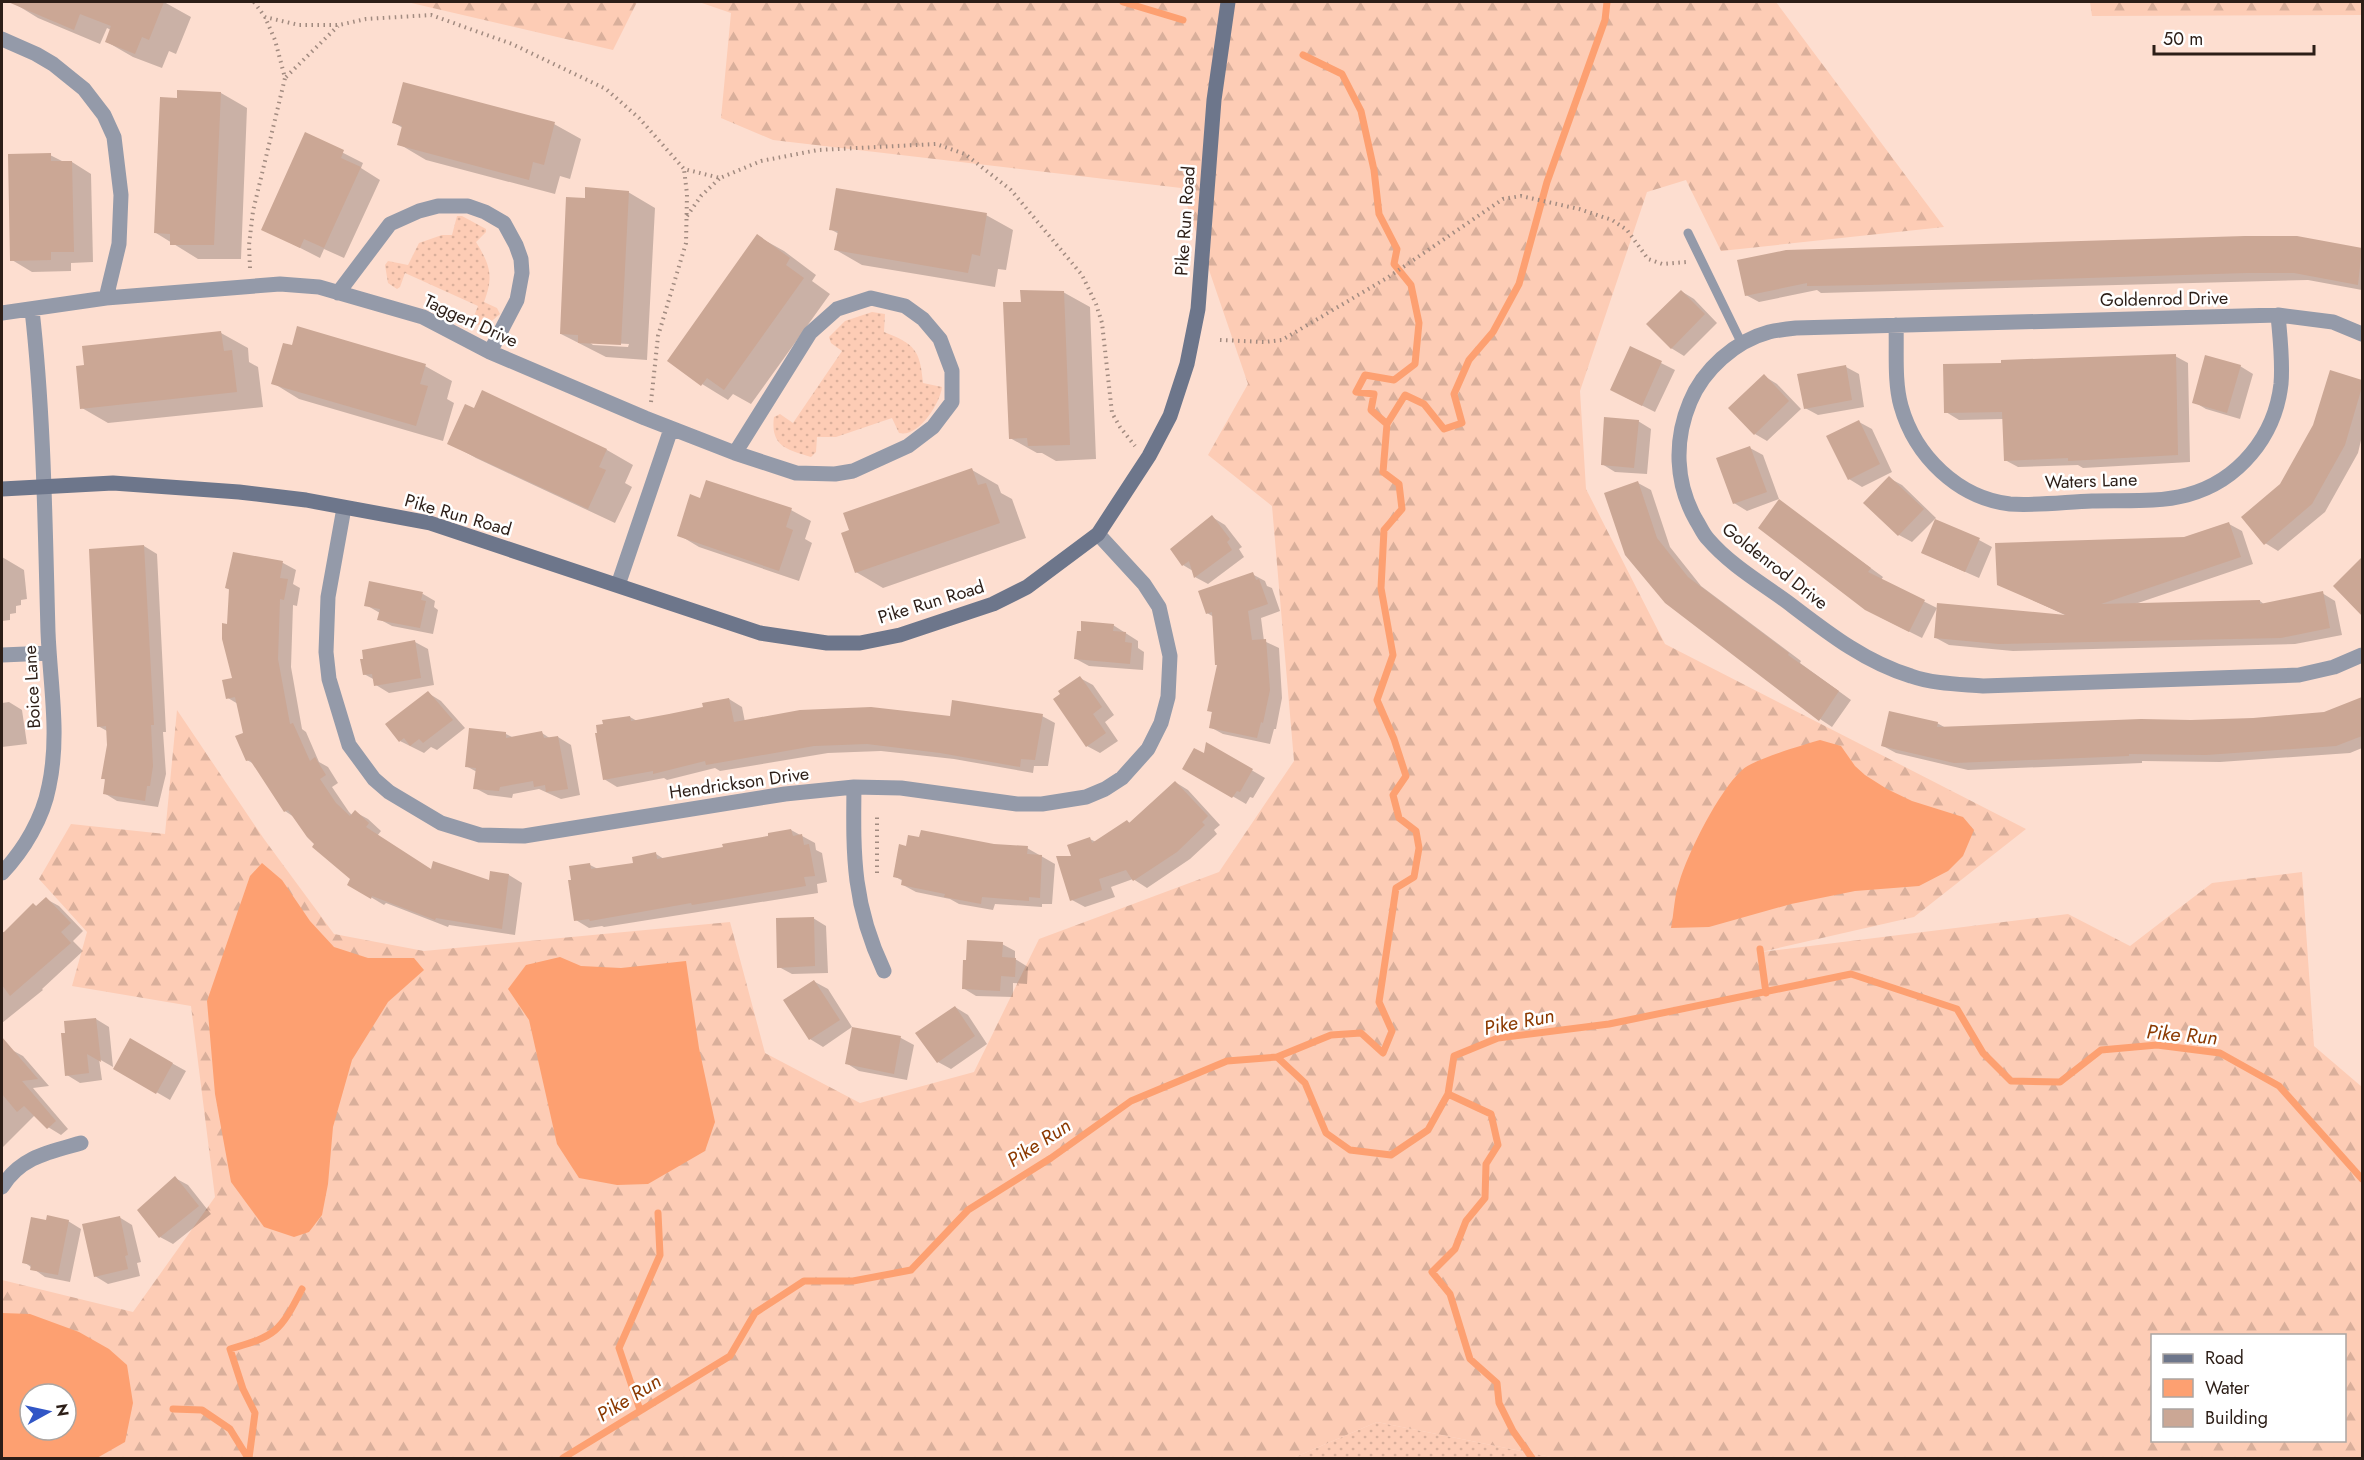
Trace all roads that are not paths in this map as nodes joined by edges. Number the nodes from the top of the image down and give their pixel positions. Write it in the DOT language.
graph roads {
  1 [pos="1228,2"];
  2 [pos="2,39"];
  3 [pos="1688,233"];
  4 [pos="338,293"];
  5 [pos="106,298"];
  6 [pos="32,310"];
  7 [pos="2,313"];
  8 [pos="2278,315"];
  9 [pos="1896,325"];
  10 [pos="2362,334"];
  11 [pos="1742,344"];
  12 [pos="490,352"];
  13 [pos="671,429"];
  14 [pos="735,453"];
  15 [pos="44,485"];
  16 [pos="2,489"];
  17 [pos="345,508"];
  18 [pos="1098,534"];
  19 [pos="618,585"];
  20 [pos="49,653"];
  21 [pos="2362,655"];
  22 [pos="2,656"];
  23 [pos="854,787"];
  24 [pos="2,873"];
  25 [pos="884,970"];
  26 [pos="81,1143"];
  27 [pos="2,1187"];
  1 -- 18 [label="street, Pike Run Road"];
  2 -- 5 [label="street"];
  3 -- 11 [label="lane"];
  4 -- 5 [label="street, Taggert Drive"];
  4 -- 12 [label="street, Taggert Drive"];
  4 -- 12 [label="street"];
  5 -- 6 [label="street, Taggert Drive"];
  6 -- 7 [label="street, Taggert Drive"];
  6 -- 15 [label="street, Boice Lane"];
  8 -- 9 [label="street, Goldenrod Drive"];
  8 -- 9 [label="street, Waters Lane"];
  8 -- 10 [label="street, Goldenrod Drive"];
  9 -- 11 [label="street, Goldenrod Drive"];
  11 -- 21 [label="street, Goldenrod Drive"];
  12 -- 13 [label="street, Taggert Drive"];
  13 -- 14 [label="street, Taggert Drive"];
  13 -- 19 [label="street"];
  14 -- 14 [label="street, Taggert Drive"];
  15 -- 16 [label="street, Pike Run Road"];
  15 -- 17 [label="street, Pike Run Road"];
  15 -- 20 [label="street, Boice Lane"];
  17 -- 19 [label="street, Pike Run Road"];
  17 -- 23 [label="street, Hendrickson Drive"];
  18 -- 19 [label="street, Pike Run Road"];
  18 -- 23 [label="street, Hendrickson Drive"];
  20 -- 22 [label="street"];
  20 -- 24 [label="street, Boice Lane"];
  23 -- 25 [label="street"];
  26 -- 27 [label="street"];
}
